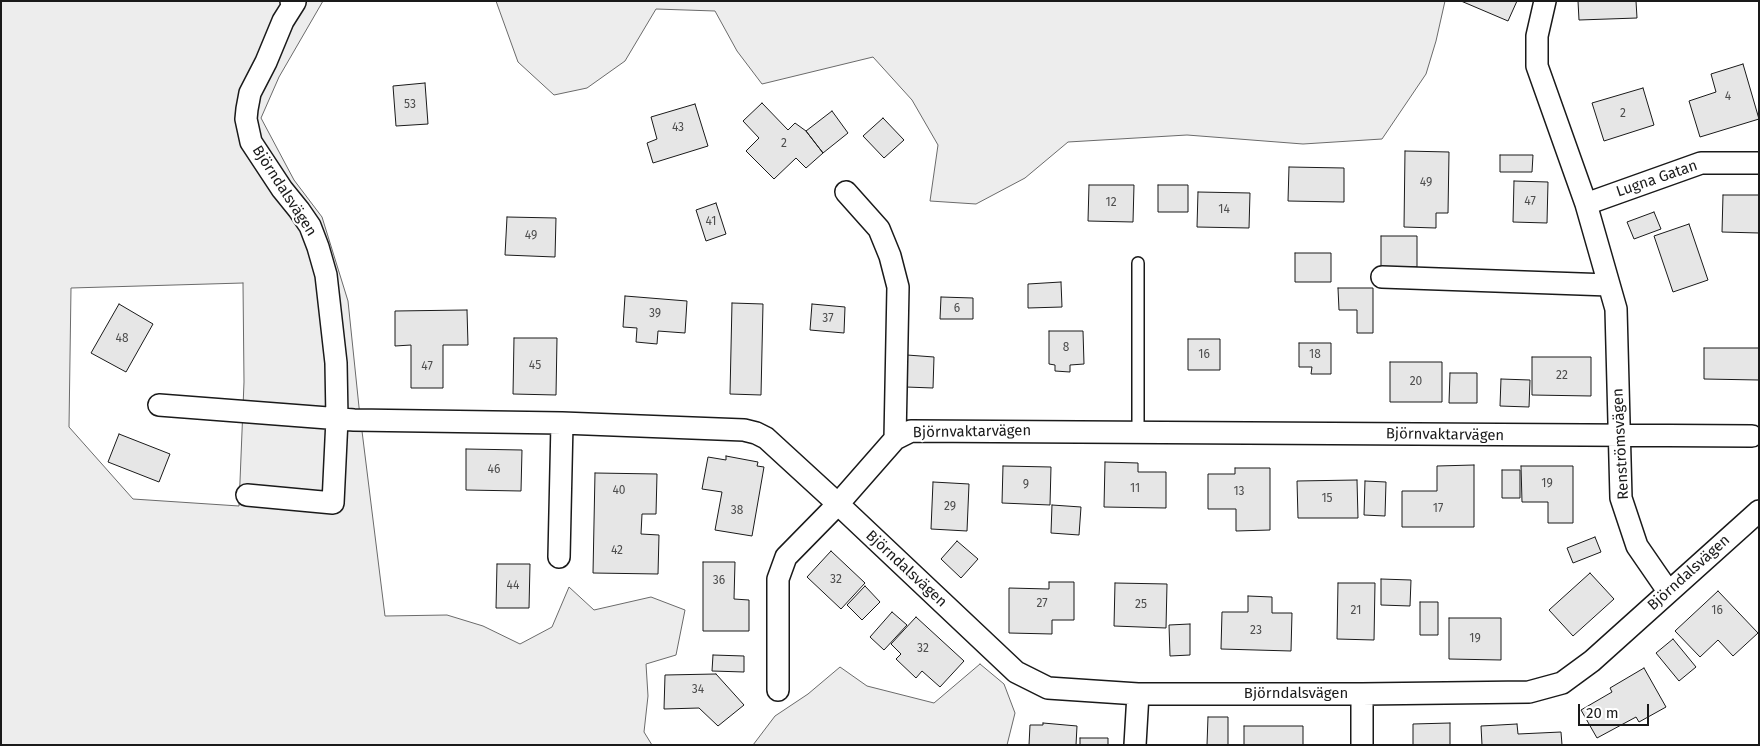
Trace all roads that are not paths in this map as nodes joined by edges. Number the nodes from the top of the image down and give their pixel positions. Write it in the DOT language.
graph roads {
  1 [pos="1545,1"];
  2 [pos="293,2"];
  3 [pos="1759,163"];
  4 [pos="846,192"];
  5 [pos="1586,204"];
  6 [pos="1138,263"];
  7 [pos="1382,277"];
  8 [pos="1609,285"];
  9 [pos="160,405"];
  10 [pos="337,419"];
  11 [pos="562,423"];
  12 [pos="1138,432"];
  13 [pos="1619,436"];
  14 [pos="1752,436"];
  15 [pos="895,439"];
  16 [pos="247,495"];
  17 [pos="838,504"];
  18 [pos="1759,511"];
  19 [pos="559,557"];
  20 [pos="1668,591"];
  21 [pos="778,690"];
  22 [pos="1138,694"];
  23 [pos="1362,694"];
  24 [pos="1135,745"];
  25 [pos="1362,745"];
  1 -- 5 [label="street, Renströmsvägen"];
  2 -- 10 [label="street, Björndalsvägen"];
  3 -- 5 [label="street, Lugna Gatan"];
  4 -- 15 [label="street"];
  5 -- 8 [label="street, Renströmsvägen"];
  6 -- 12 [label="lane"];
  7 -- 8 [label="street"];
  8 -- 13 [label="street, Renströmsvägen"];
  9 -- 10 [label="street, Björndalsvägen"];
  10 -- 11 [label="street, Björndalsvägen"];
  10 -- 16 [label="street, Björndalsvägen"];
  11 -- 17 [label="street, Björndalsvägen"];
  11 -- 19 [label="street"];
  12 -- 13 [label="street, Björnvaktarvägen"];
  12 -- 15 [label="street, Björnvaktarvägen"];
  13 -- 14 [label="street, Björnvaktarvägen"];
  13 -- 20 [label="street, Renströmsvägen"];
  15 -- 17 [label="street, Björnvaktarvägen"];
  17 -- 21 [label="street"];
  17 -- 22 [label="street, Björndalsvägen"];
  18 -- 20 [label="street, Björndalsvägen"];
  20 -- 23 [label="street, Björndalsvägen"];
  22 -- 23 [label="street, Björndalsvägen"];
  22 -- 24 [label="street"];
  23 -- 25 [label="street"];
}
